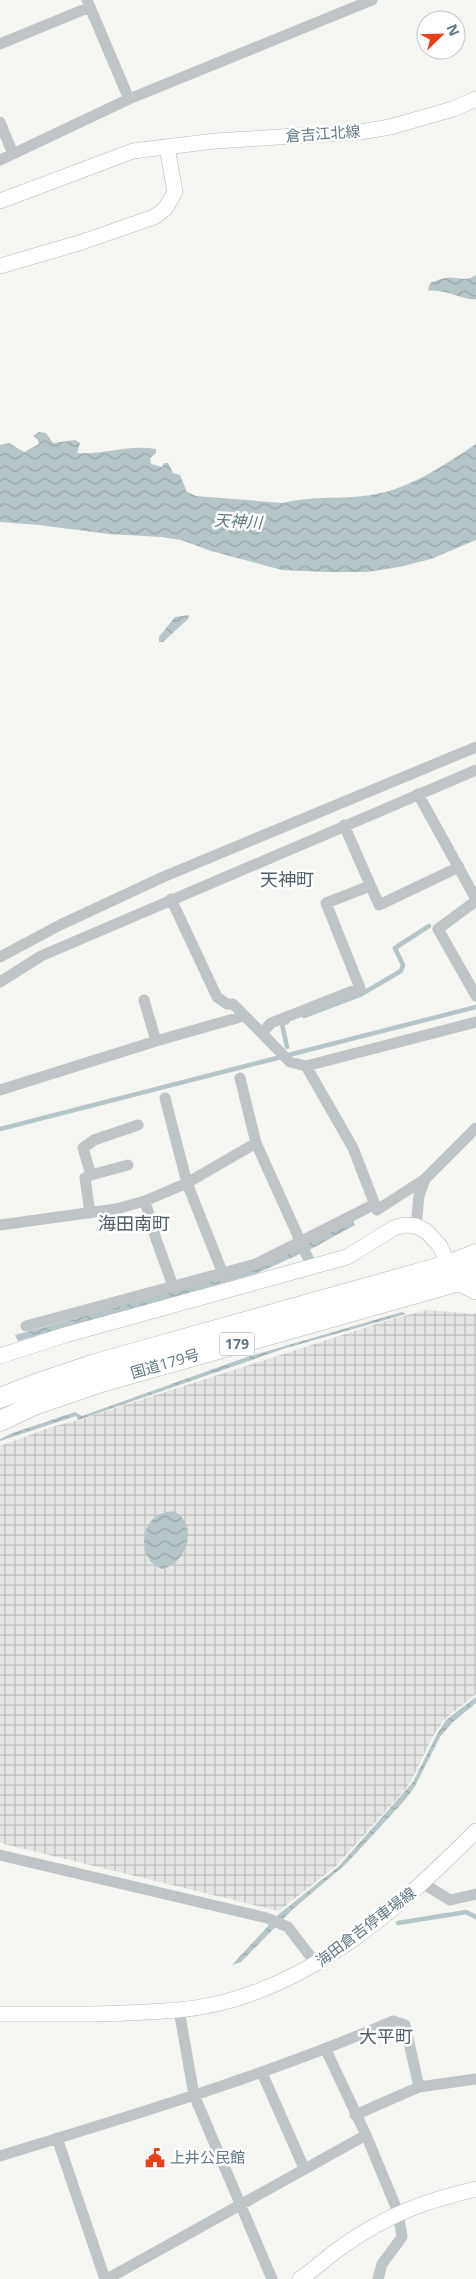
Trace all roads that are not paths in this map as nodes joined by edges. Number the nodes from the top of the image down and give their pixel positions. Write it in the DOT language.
graph roads {
  1 [pos="372,0"];
  2 [pos="359,2"];
  3 [pos="89,4"];
  4 [pos="0,44"];
  5 [pos="129,98"];
  6 [pos="476,99"];
  7 [pos="0,122"];
  8 [pos="167,147"];
  9 [pos="13,154"];
  10 [pos="0,160"];
  11 [pos="0,201"];
  12 [pos="0,266"];
  13 [pos="476,747"];
  14 [pos="476,770"];
  15 [pos="418,794"];
  16 [pos="344,825"];
  17 [pos="459,867"];
  18 [pos="370,886"];
  19 [pos="171,900"];
  20 [pos="476,900"];
  21 [pos="0,957"];
  22 [pos="0,982"];
  23 [pos="476,996"];
  24 [pos="144,1000"];
  25 [pos="244,1016"];
  26 [pos="476,1022"];
  27 [pos="263,1032"];
  28 [pos="156,1041"];
  29 [pos="306,1066"];
  30 [pos="240,1078"];
  31 [pos="0,1090"];
  32 [pos="165,1098"];
  33 [pos="138,1125"];
  34 [pos="476,1128"];
  35 [pos="256,1143"];
  36 [pos="128,1164"];
  37 [pos="91,1174"];
  38 [pos="425,1179"];
  39 [pos="187,1182"];
  40 [pos="145,1202"];
  41 [pos="375,1204"];
  42 [pos="90,1213"];
  43 [pos="0,1225"];
  44 [pos="416,1226"];
  45 [pos="300,1241"];
  46 [pos="476,1254"];
  47 [pos="312,1268"];
  48 [pos="223,1274"];
  49 [pos="452,1274"];
  50 [pos="476,1274"];
  51 [pos="173,1286"];
  52 [pos="228,1291"];
  53 [pos="476,1292"];
  54 [pos="26,1326"];
  55 [pos="0,1356"];
  56 [pos="0,1398"];
  57 [pos="0,1421"];
  58 [pos="476,1832"];
  59 [pos="0,1855"];
  60 [pos="424,1884"];
  61 [pos="476,1894"];
  62 [pos="317,1965"];
  63 [pos="179,2010"];
  64 [pos="0,2014"];
  65 [pos="326,2050"];
  66 [pos="262,2073"];
  67 [pos="476,2079"];
  68 [pos="419,2087"];
  69 [pos="194,2095"];
  70 [pos="355,2115"];
  71 [pos="366,2135"];
  72 [pos="57,2138"];
  73 [pos="0,2156"];
  74 [pos="304,2168"];
  75 [pos="476,2189"];
  76 [pos="239,2206"];
  77 [pos="398,2212"];
  78 [pos="106,2279"];
  79 [pos="272,2279"];
  80 [pos="300,2279"];
  81 [pos="378,2279"];
  1 -- 2 [label="street"];
  2 -- 5 [label="street"];
  3 -- 4 [label="street"];
  3 -- 5 [label="street"];
  5 -- 9 [label="street"];
  6 -- 8 [label="main road, 倉吉江北線"];
  7 -- 9 [label="street"];
  8 -- 11 [label="main road, 倉吉江北線"];
  8 -- 12 [label="main road"];
  9 -- 10 [label="street"];
  13 -- 21 [label="street"];
  14 -- 15 [label="street"];
  15 -- 16 [label="street"];
  15 -- 17 [label="street"];
  16 -- 18 [label="street"];
  16 -- 19 [label="street"];
  17 -- 18 [label="street"];
  17 -- 20 [label="street"];
  18 -- 27 [label="street"];
  19 -- 22 [label="street"];
  19 -- 25 [label="street"];
  20 -- 23 [label="street"];
  24 -- 28 [label="street"];
  25 -- 27 [label="street"];
  25 -- 28 [label="street"];
  26 -- 29 [label="street"];
  27 -- 29 [label="street"];
  28 -- 31 [label="street"];
  29 -- 41 [label="street"];
  30 -- 35 [label="street"];
  32 -- 39 [label="street"];
  33 -- 37 [label="street"];
  34 -- 38 [label="street"];
  35 -- 39 [label="street"];
  35 -- 45 [label="street"];
  36 -- 37 [label="street"];
  37 -- 42 [label="street"];
  38 -- 41 [label="street"];
  38 -- 44 [label="street"];
  39 -- 40 [label="street"];
  39 -- 48 [label="street"];
  40 -- 42 [label="street"];
  40 -- 51 [label="street"];
  41 -- 45 [label="street"];
  42 -- 43 [label="street"];
  44 -- 47 [label="main road"];
  44 -- 49 [label="main road"];
  45 -- 47 [label="street"];
  45 -- 48 [label="street"];
  46 -- 49 [label="highway, 国道179号 / 179"];
  47 -- 52 [label="main road"];
  48 -- 51 [label="street"];
  48 -- 52 [label="street"];
  49 -- 50 [label="highway, 国道179号 / 179"];
  49 -- 53 [label="main road"];
  49 -- 56 [label="highway, 国道179号 / 179"];
  49 -- 57 [label="highway, 国道179号 / 179"];
  51 -- 54 [label="street"];
  52 -- 55 [label="main road"];
  58 -- 60 [label="main road, 海田倉吉停車場線"];
  59 -- 62 [label="street"];
  60 -- 61 [label="street"];
  60 -- 62 [label="main road, 海田倉吉停車場線"];
  62 -- 63 [label="main road, 海田倉吉停車場線"];
  63 -- 64 [label="main road, 海田倉吉停車場線"];
  63 -- 69 [label="street"];
  65 -- 66 [label="street"];
  65 -- 68 [label="street"];
  65 -- 70 [label="street"];
  66 -- 69 [label="street"];
  66 -- 74 [label="street"];
  67 -- 68 [label="street"];
  68 -- 70 [label="street"];
  69 -- 72 [label="street"];
  69 -- 76 [label="street"];
  70 -- 71 [label="street"];
  71 -- 74 [label="street"];
  71 -- 77 [label="street"];
  72 -- 73 [label="street"];
  72 -- 78 [label="street"];
  74 -- 76 [label="street"];
  75 -- 77 [label="main road"];
  76 -- 78 [label="street"];
  76 -- 79 [label="street"];
  77 -- 80 [label="main road"];
  77 -- 81 [label="street"];
}
